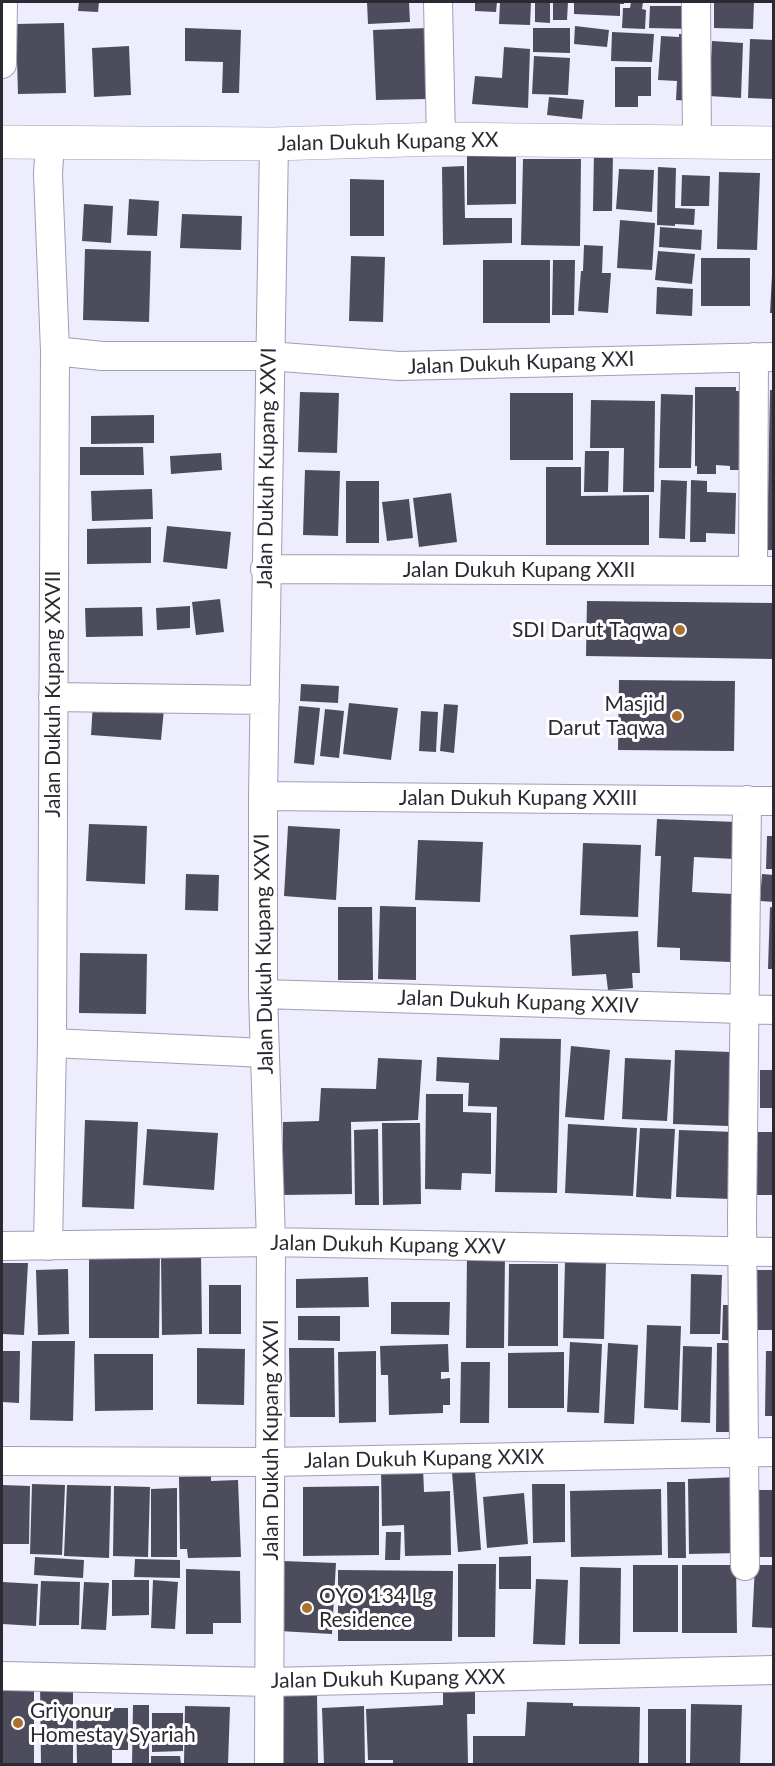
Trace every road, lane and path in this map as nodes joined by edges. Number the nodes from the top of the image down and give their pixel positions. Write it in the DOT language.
graph roads {
  1 [pos="3,2"];
  2 [pos="438,2"];
  3 [pos="696,2"];
  4 [pos="2,64"];
  5 [pos="441,139"];
  6 [pos="50,141"];
  7 [pos="2,142"];
  8 [pos="697,143"];
  9 [pos="774,143"];
  10 [pos="274,144"];
  11 [pos="55,351"];
  12 [pos="269,356"];
  13 [pos="764,357"];
  14 [pos="265,570"];
  15 [pos="763,571"];
  16 [pos="53,697"];
  17 [pos="265,700"];
  18 [pos="262,796"];
  19 [pos="760,800"];
  20 [pos="263,994"];
  21 [pos="744,1009"];
  22 [pos="774,1010"];
  23 [pos="52,1043"];
  24 [pos="265,1053"];
  25 [pos="271,1242"];
  26 [pos="2,1246"];
  27 [pos="48,1246"];
  28 [pos="743,1251"];
  29 [pos="774,1252"];
  30 [pos="744,1452"];
  31 [pos="774,1452"];
  32 [pos="2,1461"];
  33 [pos="271,1462"];
  34 [pos="745,1566"];
  35 [pos="774,1670"];
  36 [pos="2,1676"];
  37 [pos="270,1682"];
  38 [pos="269,1764"];
  1 -- 4 [label="street"];
  2 -- 5 [label="street"];
  3 -- 8 [label="street"];
  5 -- 8 [label="street, Jalan Dukuh Kupang XX"];
  5 -- 10 [label="street, Jalan Dukuh Kupang XX"];
  6 -- 7 [label="street, Jalan Dukuh Kupang XX"];
  6 -- 10 [label="street, Jalan Dukuh Kupang XX"];
  6 -- 11 [label="street, Jalan Dukuh Kupang XXVII"];
  8 -- 9 [label="street, Jalan Dukuh Kupang XX"];
  10 -- 12 [label="street, Jalan Dukuh Kupang XXVI"];
  11 -- 12 [label="street, Jalan Dukuh Kupang XXI"];
  11 -- 16 [label="street, Jalan Dukuh Kupang XXVII"];
  12 -- 13 [label="street, Jalan Dukuh Kupang XXI"];
  12 -- 14 [label="street, Jalan Dukuh Kupang XXVI"];
  13 -- 15 [label="street"];
  14 -- 15 [label="street, Jalan Dukuh Kupang XXII"];
  14 -- 17 [label="street, Jalan Dukuh Kupang XXVI"];
  16 -- 17 [label="street"];
  16 -- 23 [label="street, Jalan Dukuh Kupang XXVII"];
  17 -- 18 [label="street, Jalan Dukuh Kupang XXVI"];
  18 -- 19 [label="street, Jalan Dukuh Kupang XXIII"];
  18 -- 20 [label="street, Jalan Dukuh Kupang XXVI"];
  19 -- 21 [label="street"];
  20 -- 21 [label="street, Jalan Dukuh Kupang XXIV"];
  20 -- 24 [label="street, Jalan Dukuh Kupang XXVI"];
  21 -- 22 [label="street, Jalan Dukuh Kupang XXIV"];
  21 -- 28 [label="street"];
  23 -- 24 [label="street"];
  23 -- 27 [label="street, Jalan Dukuh Kupang XXVII"];
  24 -- 25 [label="street, Jalan Dukuh Kupang XXVI"];
  25 -- 27 [label="street, Jalan Dukuh Kupang XXV"];
  25 -- 28 [label="street, Jalan Dukuh Kupang XXV"];
  25 -- 33 [label="street, Jalan Dukuh Kupang XXVI"];
  26 -- 27 [label="street, Jalan Dukuh Kupang XXV"];
  28 -- 29 [label="street, Jalan Dukuh Kupang XXV"];
  28 -- 30 [label="street"];
  30 -- 31 [label="street, Jalan Dukuh Kupang XXIX"];
  30 -- 33 [label="street, Jalan Dukuh Kupang XXIX"];
  30 -- 34 [label="street"];
  32 -- 33 [label="street, Jalan Dukuh Kupang XXIX"];
  33 -- 37 [label="street, Jalan Dukuh Kupang XXVI"];
  35 -- 37 [label="street, Jalan Dukuh Kupang XXX"];
  36 -- 37 [label="street, Jalan Dukuh Kupang XXX"];
  37 -- 38 [label="street, Jalan Dukuh Kupang XXVI"];
}
